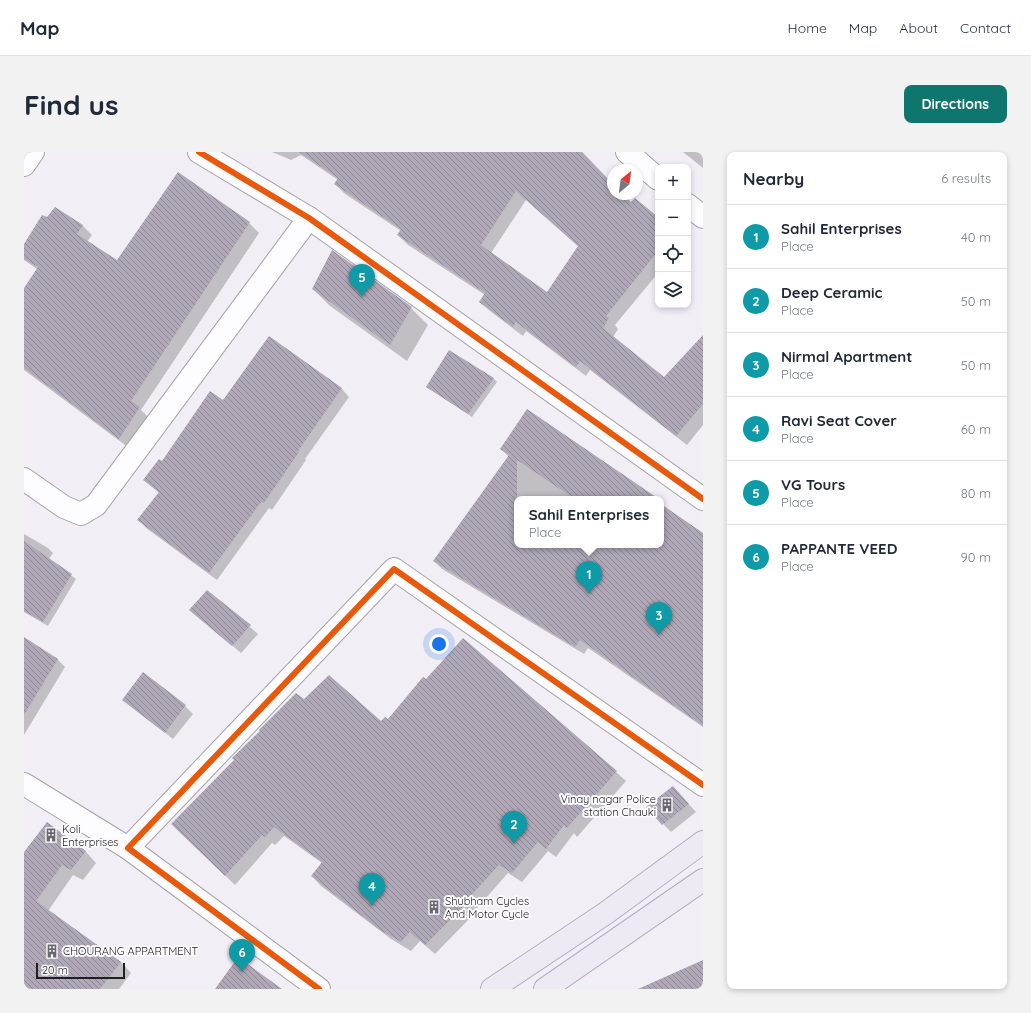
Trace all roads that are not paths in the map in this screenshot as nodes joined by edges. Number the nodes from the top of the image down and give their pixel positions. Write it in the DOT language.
graph roads {
  1 [pos="33,152"];
  2 [pos="199,152"];
  3 [pos="627,152"];
  4 [pos="24,165"];
  5 [pos="655,176"];
  6 [pos="691,207"];
  7 [pos="309,218"];
  8 [pos="703,218"];
  9 [pos="24,479"];
  10 [pos="703,499"];
  11 [pos="24,784"];
  12 [pos="703,785"];
  13 [pos="703,842"];
  14 [pos="128,848"];
  15 [pos="703,880"];
  16 [pos="318,989"];
  17 [pos="492,989"];
  18 [pos="545,989"];
  1 -- 4 [label="street"];
  2 -- 7 [label="street"];
  3 -- 5 [label="street"];
  6 -- 8 [label="street"];
  7 -- 9 [label="street"];
  7 -- 10 [label="street"];
  11 -- 14 [label="street"];
  12 -- 14 [label="street"];
  13 -- 17 [label="main road"];
  14 -- 16 [label="street"];
  15 -- 18 [label="main road"];
}
